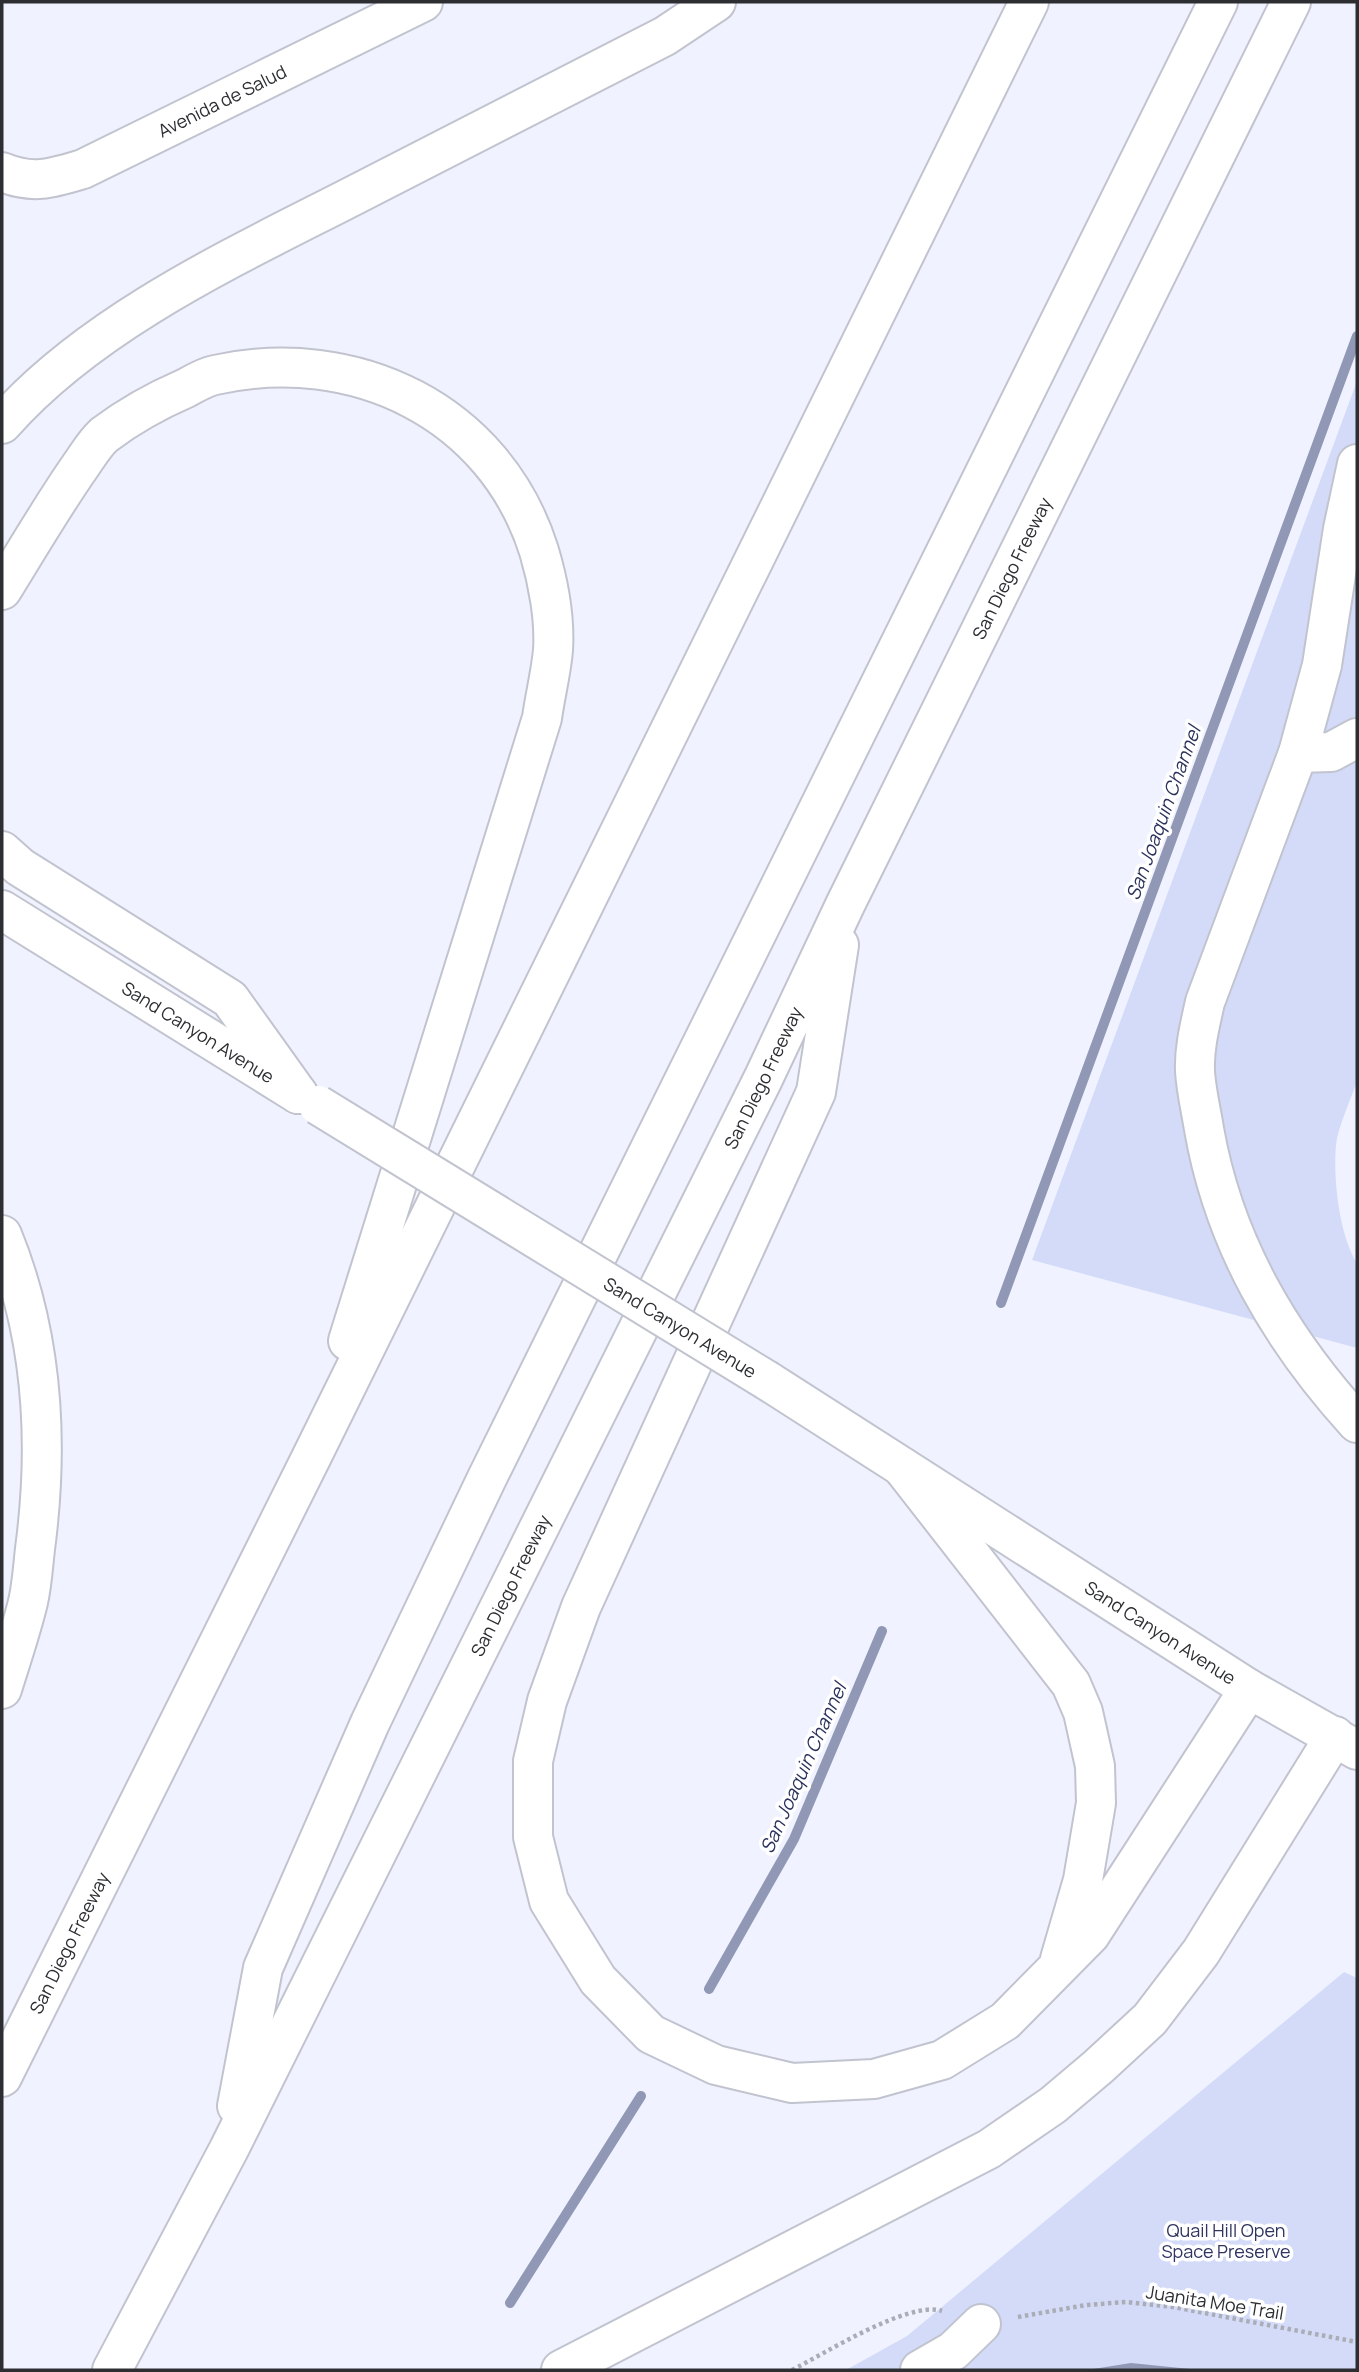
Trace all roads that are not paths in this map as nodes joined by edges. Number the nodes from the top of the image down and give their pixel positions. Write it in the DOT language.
graph roads {
  1 [pos="423,2"];
  2 [pos="716,2"];
  3 [pos="1028,2"];
  4 [pos="1218,2"];
  5 [pos="1290,2"];
  6 [pos="9,175"];
  7 [pos="2,424"];
  8 [pos="1357,464"];
  9 [pos="2,590"];
  10 [pos="1357,738"];
  11 [pos="1298,753"];
  12 [pos="2,851"];
  13 [pos="845,905"];
  14 [pos="2,911"];
  15 [pos="308,1100"];
  16 [pos="2,1235"];
  17 [pos="1357,1423"];
  18 [pos="312,1456"];
  19 [pos="902,1467"];
  20 [pos="2,1689"];
  21 [pos="1249,1689"];
  22 [pos="1346,1743"];
  23 [pos="1058,1966"];
  24 [pos="2,2077"];
  25 [pos="229,2149"];
  26 [pos="981,2324"];
  27 [pos="112,2370"];
  28 [pos="561,2370"];
  29 [pos="920,2370"];
  1 -- 6 [label="main road, Avenida de Salud"];
  2 -- 7 [label="main road"];
  3 -- 18 [label="main road, San Diego Freeway"];
  4 -- 25 [label="main road, San Diego Freeway"];
  5 -- 13 [label="main road, San Diego Freeway"];
  8 -- 11 [label="main road"];
  9 -- 18 [label="main road"];
  10 -- 11 [label="main road"];
  11 -- 17 [label="main road"];
  12 -- 15 [label="main road"];
  13 -- 23 [label="main road"];
  13 -- 25 [label="main road, San Diego Freeway"];
  14 -- 15 [label="main road, Sand Canyon Avenue"];
  15 -- 19 [label="main road, Sand Canyon Avenue, bridge"];
  16 -- 20 [label="main road"];
  18 -- 24 [label="main road, San Diego Freeway"];
  19 -- 21 [label="main road, Sand Canyon Avenue"];
  19 -- 23 [label="main road"];
  21 -- 22 [label="main road, Sand Canyon Avenue"];
  21 -- 23 [label="main road"];
  22 -- 28 [label="main road"];
  25 -- 27 [label="main road, San Diego Freeway"];
  26 -- 29 [label="main road"];
}
